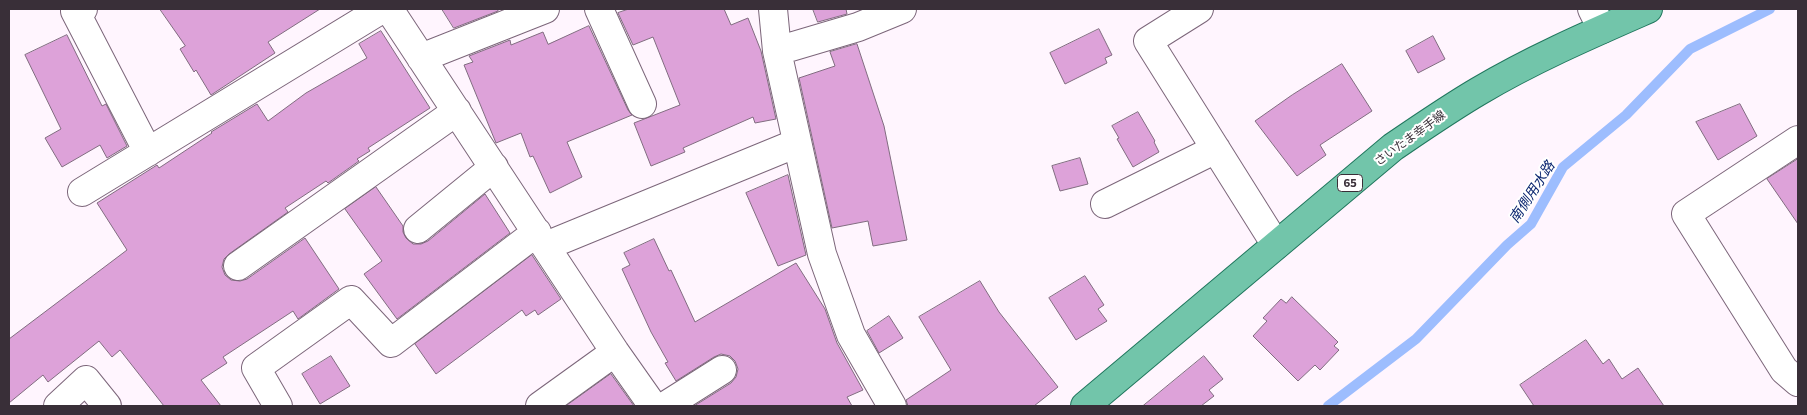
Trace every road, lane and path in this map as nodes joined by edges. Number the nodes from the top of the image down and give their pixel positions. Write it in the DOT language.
graph roads {
  1 [pos="83,9"];
  2 [pos="382,9"];
  3 [pos="389,9"];
  4 [pos="545,9"];
  5 [pos="599,9"];
  6 [pos="773,9"];
  7 [pos="902,9"];
  8 [pos="1200,9"];
  9 [pos="1648,9"];
  10 [pos="1597,19"];
  11 [pos="778,51"];
  12 [pos="422,58"];
  13 [pos="642,104"];
  14 [pos="457,111"];
  15 [pos="1798,140"];
  16 [pos="797,143"];
  17 [pos="1216,149"];
  18 [pos="148,152"];
  19 [pos="494,167"];
  20 [pos="82,192"];
  21 [pos="1105,204"];
  22 [pos="418,229"];
  23 [pos="542,239"];
  24 [pos="1276,245"];
  25 [pos="238,266"];
  26 [pos="615,352"];
  27 [pos="722,370"];
  28 [pos="1798,382"];
  29 [pos="58,406"];
  30 [pos="107,406"];
  31 [pos="278,406"];
  32 [pos="540,406"];
  33 [pos="653,406"];
  34 [pos="665,406"];
  35 [pos="892,406"];
  36 [pos="1085,406"];
  1 -- 18 [label="street"];
  2 -- 18 [label="street"];
  3 -- 12 [label="street"];
  4 -- 12 [label="street"];
  5 -- 13 [label="street"];
  6 -- 11 [label="street"];
  7 -- 11 [label="street"];
  8 -- 17 [label="street"];
  9 -- 10 [label="main road, さいたま幸手線 / 65"];
  10 -- 24 [label="main road, さいたま幸手線 / 65"];
  11 -- 16 [label="street"];
  12 -- 14 [label="street"];
  14 -- 19 [label="street"];
  14 -- 25 [label="street"];
  15 -- 28 [label="street"];
  16 -- 23 [label="street"];
  16 -- 35 [label="street"];
  17 -- 21 [label="street"];
  17 -- 24 [label="street"];
  18 -- 20 [label="street"];
  19 -- 22 [label="street"];
  19 -- 23 [label="street"];
  23 -- 26 [label="street"];
  23 -- 31 [label="street"];
  24 -- 36 [label="main road, さいたま幸手線 / 65"];
  26 -- 32 [label="street"];
  26 -- 33 [label="street"];
  27 -- 34 [label="street"];
  29 -- 30 [label="street"];
}
